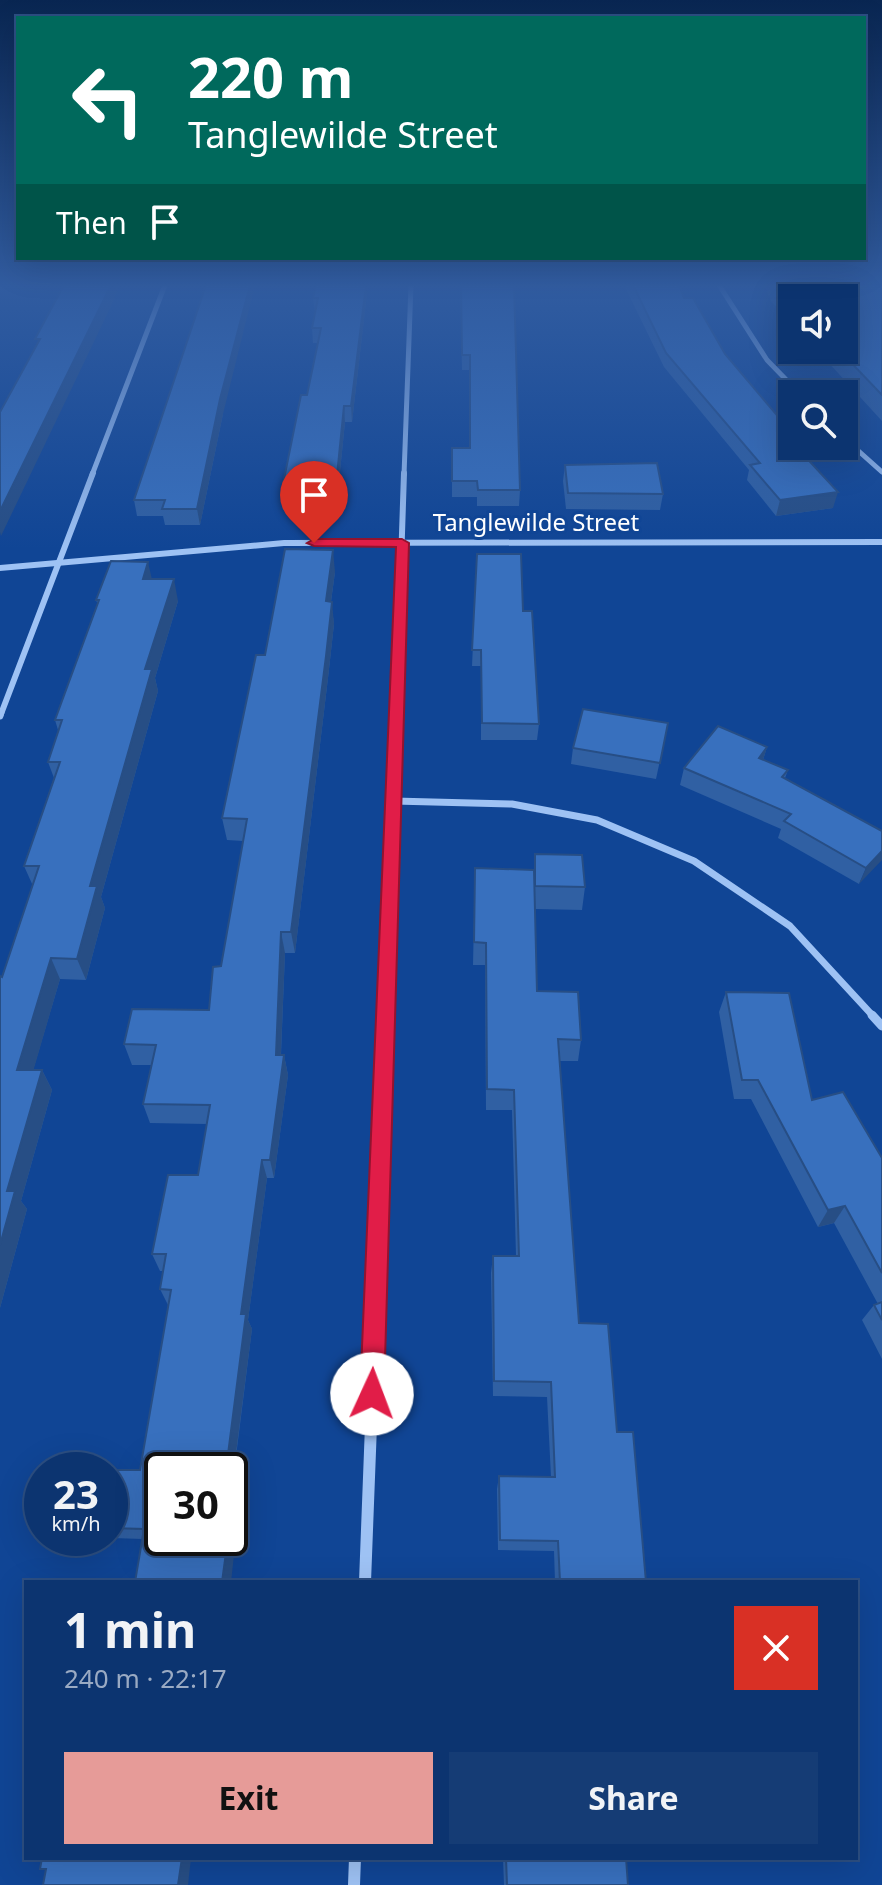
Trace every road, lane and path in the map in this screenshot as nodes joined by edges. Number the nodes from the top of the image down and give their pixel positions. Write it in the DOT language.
graph roads {
  1 [pos="131,373"];
  2 [pos="408,373"];
  3 [pos="858,451"];
  4 [pos="882,472"];
  5 [pos="882,542"];
  6 [pos="402,543"];
  7 [pos="59,562"];
  8 [pos="0,568"];
  9 [pos="0,716"];
  10 [pos="394,801"];
  11 [pos="882,1026"];
  12 [pos="365,1580"];
  13 [pos="355,1860"];
  14 [pos="354,1885"];
  1 -- 7 [label="street"];
  2 -- 6 [label="street"];
  3 -- 4 [label="street"];
  5 -- 6 [label="street, Tanglewilde Street"];
  6 -- 7 [label="street, Tanglewilde Street"];
  6 -- 10 [label="street"];
  7 -- 8 [label="street, Tanglewilde Street"];
  7 -- 9 [label="street"];
  10 -- 11 [label="street"];
  10 -- 12 [label="street"];
  13 -- 14 [label="street"];
}
